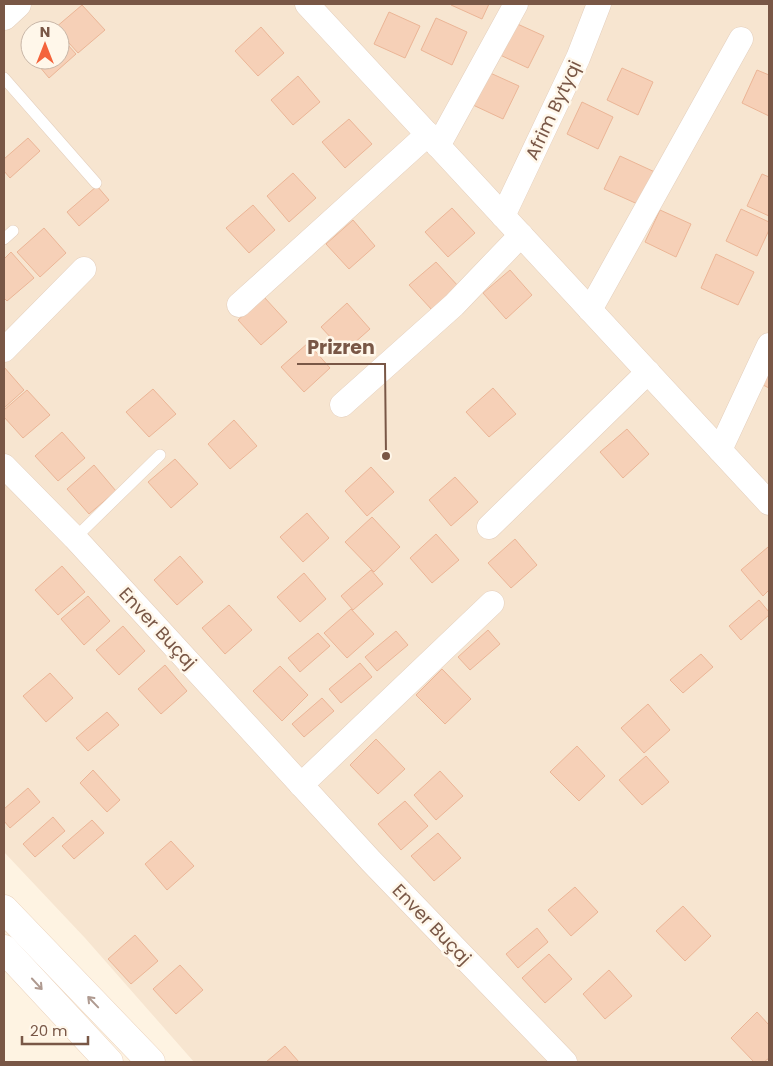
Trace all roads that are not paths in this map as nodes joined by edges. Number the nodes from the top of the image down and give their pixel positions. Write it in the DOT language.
graph roads {
  1 [pos="17,4"];
  2 [pos="307,4"];
  3 [pos="516,4"];
  4 [pos="599,4"];
  5 [pos="4,16"];
  6 [pos="741,39"];
  7 [pos="4,78"];
  8 [pos="433,140"];
  9 [pos="96,183"];
  10 [pos="503,216"];
  11 [pos="13,231"];
  12 [pos="521,235"];
  13 [pos="4,239"];
  14 [pos="84,269"];
  15 [pos="239,305"];
  16 [pos="590,310"];
  17 [pos="769,345"];
  18 [pos="4,350"];
  19 [pos="648,372"];
  20 [pos="342,405"];
  21 [pos="720,450"];
  22 [pos="160,456"];
  23 [pos="4,466"];
  24 [pos="769,503"];
  25 [pos="489,527"];
  26 [pos="75,538"];
  27 [pos="492,603"];
  28 [pos="301,785"];
  29 [pos="4,909"];
  30 [pos="4,948"];
  31 [pos="109,1062"];
  32 [pos="151,1062"];
  33 [pos="565,1062"];
  1 -- 5 [label="main road"];
  2 -- 8 [label="street"];
  3 -- 8 [label="street"];
  4 -- 10 [label="street, Afrim Bytyqi"];
  6 -- 16 [label="street"];
  7 -- 9 [label="lane"];
  8 -- 10 [label="street"];
  8 -- 15 [label="street"];
  10 -- 12 [label="street"];
  11 -- 13 [label="lane"];
  12 -- 16 [label="street"];
  12 -- 20 [label="street"];
  14 -- 18 [label="street"];
  16 -- 19 [label="street"];
  17 -- 21 [label="street"];
  19 -- 21 [label="street"];
  19 -- 25 [label="street"];
  21 -- 24 [label="street"];
  22 -- 26 [label="lane"];
  23 -- 26 [label="street, Enver Buçaj"];
  26 -- 28 [label="street, Enver Buçaj"];
  27 -- 28 [label="street"];
  28 -- 33 [label="street, Enver Buçaj"];
  32 -- 29 [label="main road, one-way"];
  30 -- 31 [label="main road, one-way"];
}
